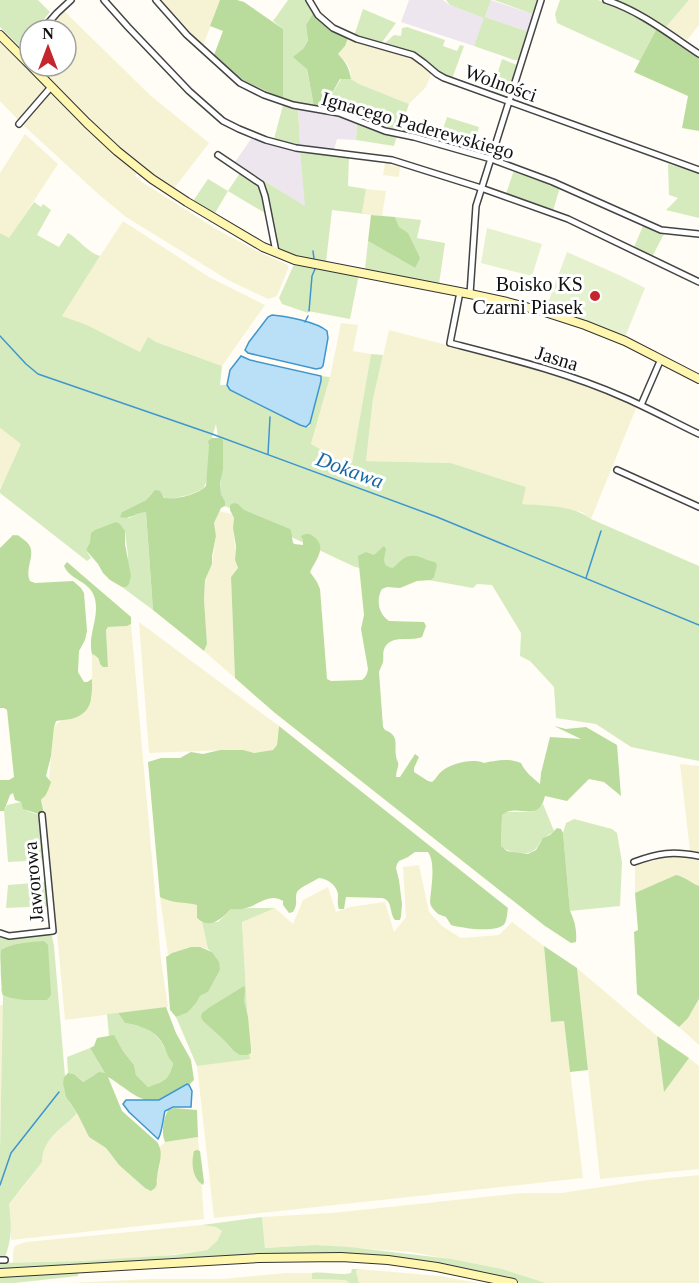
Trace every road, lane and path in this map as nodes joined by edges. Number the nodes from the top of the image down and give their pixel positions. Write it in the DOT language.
graph roads {
  1 [pos="71,0"];
  2 [pos="104,0"];
  3 [pos="156,0"];
  4 [pos="309,0"];
  5 [pos="542,0"];
  6 [pos="606,0"];
  7 [pos="53,18"];
  8 [pos="0,35"];
  9 [pos="18,52"];
  10 [pos="699,54"];
  11 [pos="42,78"];
  12 [pos="51,87"];
  13 [pos="509,102"];
  14 [pos="19,124"];
  15 [pos="219,157"];
  16 [pos="491,159"];
  17 [pos="699,170"];
  18 [pos="481,188"];
  19 [pos="699,234"];
  20 [pos="276,252"];
  21 [pos="699,282"];
  22 [pos="460,292"];
  23 [pos="470,294"];
  24 [pos="661,359"];
  25 [pos="699,379"];
  26 [pos="640,405"];
  27 [pos="699,434"];
  28 [pos="617,470"];
  29 [pos="699,507"];
  30 [pos="42,815"];
  31 [pos="699,856"];
  32 [pos="634,862"];
  33 [pos="0,933"];
  34 [pos="0,1274"];
  35 [pos="513,1283"];
  1 -- 7 [label="street"];
  2 -- 18 [label="street"];
  3 -- 16 [label="street, Ignacego Paderewskiego"];
  4 -- 13 [label="street, Wolności"];
  5 -- 13 [label="street"];
  6 -- 10 [label="street"];
  8 -- 9 [label="street"];
  11 -- 12 [label="street"];
  12 -- 14 [label="street"];
  12 -- 20 [label="street"];
  13 -- 16 [label="street"];
  13 -- 17 [label="street, Wolności"];
  15 -- 20 [label="street"];
  16 -- 18 [label="street"];
  16 -- 19 [label="street, Ignacego Paderewskiego"];
  18 -- 21 [label="street"];
  18 -- 23 [label="street"];
  20 -- 22 [label="street"];
  22 -- 23 [label="street"];
  22 -- 26 [label="street, Jasna"];
  23 -- 24 [label="street"];
  24 -- 25 [label="street"];
  24 -- 26 [label="street"];
  26 -- 27 [label="street, Jasna"];
  28 -- 29 [label="street"];
  30 -- 33 [label="street, Jaworowa"];
  31 -- 32 [label="street"];
  34 -- 35 [label="street"];
}
